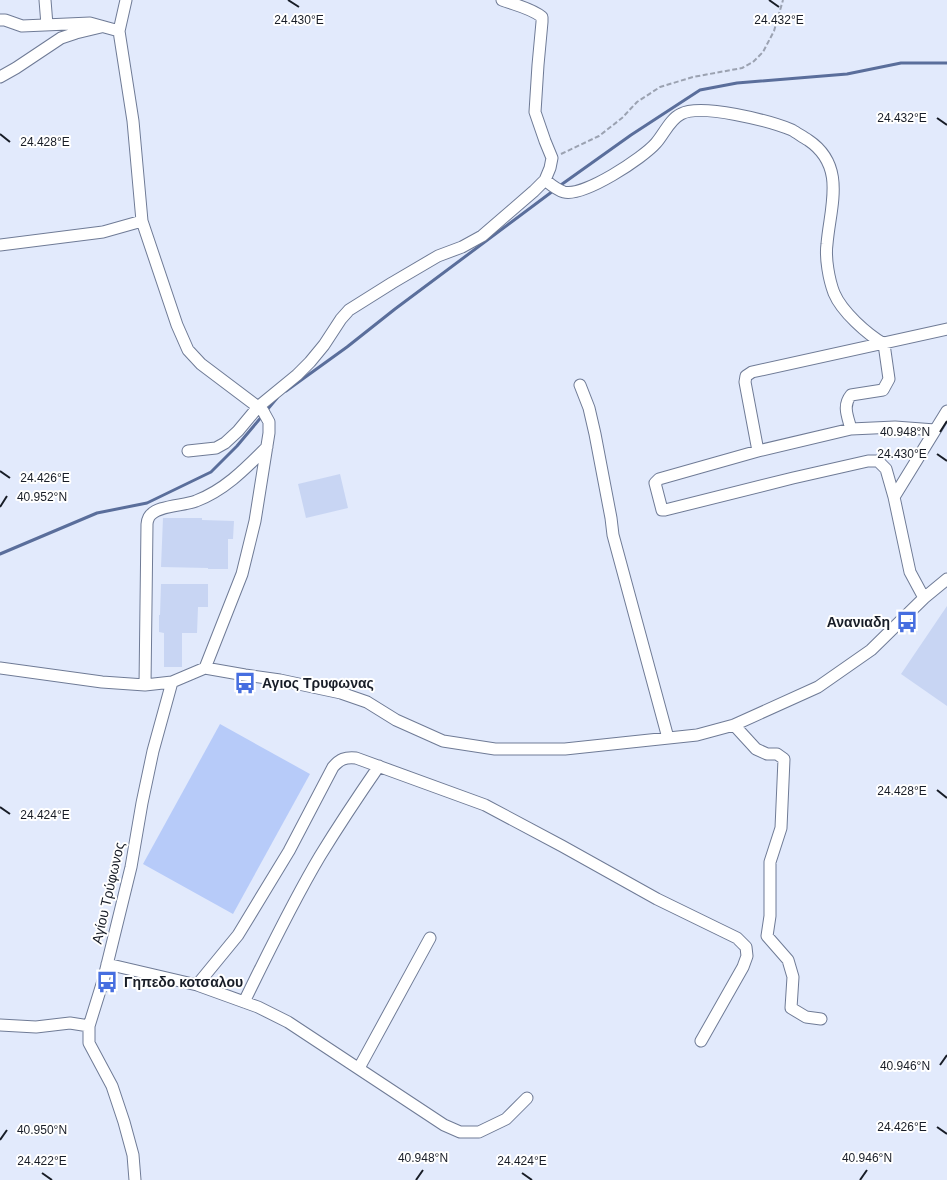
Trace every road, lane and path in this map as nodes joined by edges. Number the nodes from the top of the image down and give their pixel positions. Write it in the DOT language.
graph roads {
  1 [pos="45,0"];
  2 [pos="126,0"];
  3 [pos="502,0"];
  4 [pos="783,0"];
  5 [pos="0,20"];
  6 [pos="47,25"];
  7 [pos="102,27"];
  8 [pos="119,31"];
  9 [pos="0,77"];
  10 [pos="552,158"];
  11 [pos="548,182"];
  12 [pos="142,221"];
  13 [pos="0,245"];
  14 [pos="947,329"];
  15 [pos="884,344"];
  16 [pos="580,385"];
  17 [pos="260,409"];
  18 [pos="947,411"];
  19 [pos="851,429"];
  20 [pos="935,430"];
  21 [pos="268,446"];
  22 [pos="758,450"];
  23 [pos="188,451"];
  24 [pos="894,497"];
  25 [pos="947,579"];
  26 [pos="924,598"];
  27 [pos="0,668"];
  28 [pos="205,668"];
  29 [pos="172,682"];
  30 [pos="146,685"];
  31 [pos="734,725"];
  32 [pos="668,738"];
  33 [pos="379,766"];
  34 [pos="430,938"];
  35 [pos="107,964"];
  36 [pos="197,985"];
  37 [pos="244,1002"];
  38 [pos="821,1019"];
  39 [pos="0,1025"];
  40 [pos="89,1026"];
  41 [pos="701,1041"];
  42 [pos="359,1068"];
  43 [pos="527,1098"];
  44 [pos="135,1180"];
  1 -- 6 [label="street"];
  2 -- 8 [label="street"];
  3 -- 10 [label="street"];
  4 -- 10 [label="path"];
  5 -- 6 [label="street"];
  6 -- 7 [label="street"];
  7 -- 8 [label="street"];
  7 -- 9 [label="street"];
  8 -- 12 [label="street"];
  10 -- 11 [label="street"];
  11 -- 15 [label="street"];
  11 -- 17 [label="street"];
  12 -- 13 [label="street"];
  12 -- 17 [label="street"];
  14 -- 15 [label="street"];
  15 -- 19 [label="street"];
  15 -- 22 [label="street"];
  16 -- 32 [label="street"];
  17 -- 21 [label="street"];
  17 -- 23 [label="street"];
  18 -- 20 [label="street"];
  19 -- 20 [label="street"];
  19 -- 22 [label="street"];
  20 -- 24 [label="street"];
  21 -- 28 [label="street"];
  21 -- 30 [label="street"];
  22 -- 24 [label="street"];
  24 -- 26 [label="street"];
  25 -- 26 [label="street"];
  26 -- 31 [label="street"];
  27 -- 30 [label="street"];
  28 -- 29 [label="street"];
  28 -- 32 [label="street"];
  29 -- 30 [label="street"];
  29 -- 35 [label="street, Αγίου Τρύφωνος"];
  31 -- 32 [label="street"];
  31 -- 38 [label="street"];
  33 -- 36 [label="street"];
  33 -- 37 [label="street"];
  33 -- 41 [label="street"];
  34 -- 42 [label="street"];
  35 -- 36 [label="street"];
  35 -- 40 [label="street, Αγίου Τρύφωνος"];
  36 -- 37 [label="street"];
  37 -- 42 [label="street"];
  39 -- 40 [label="street"];
  40 -- 44 [label="street, Αγίου Τρύφωνος"];
  42 -- 43 [label="street"];
}
